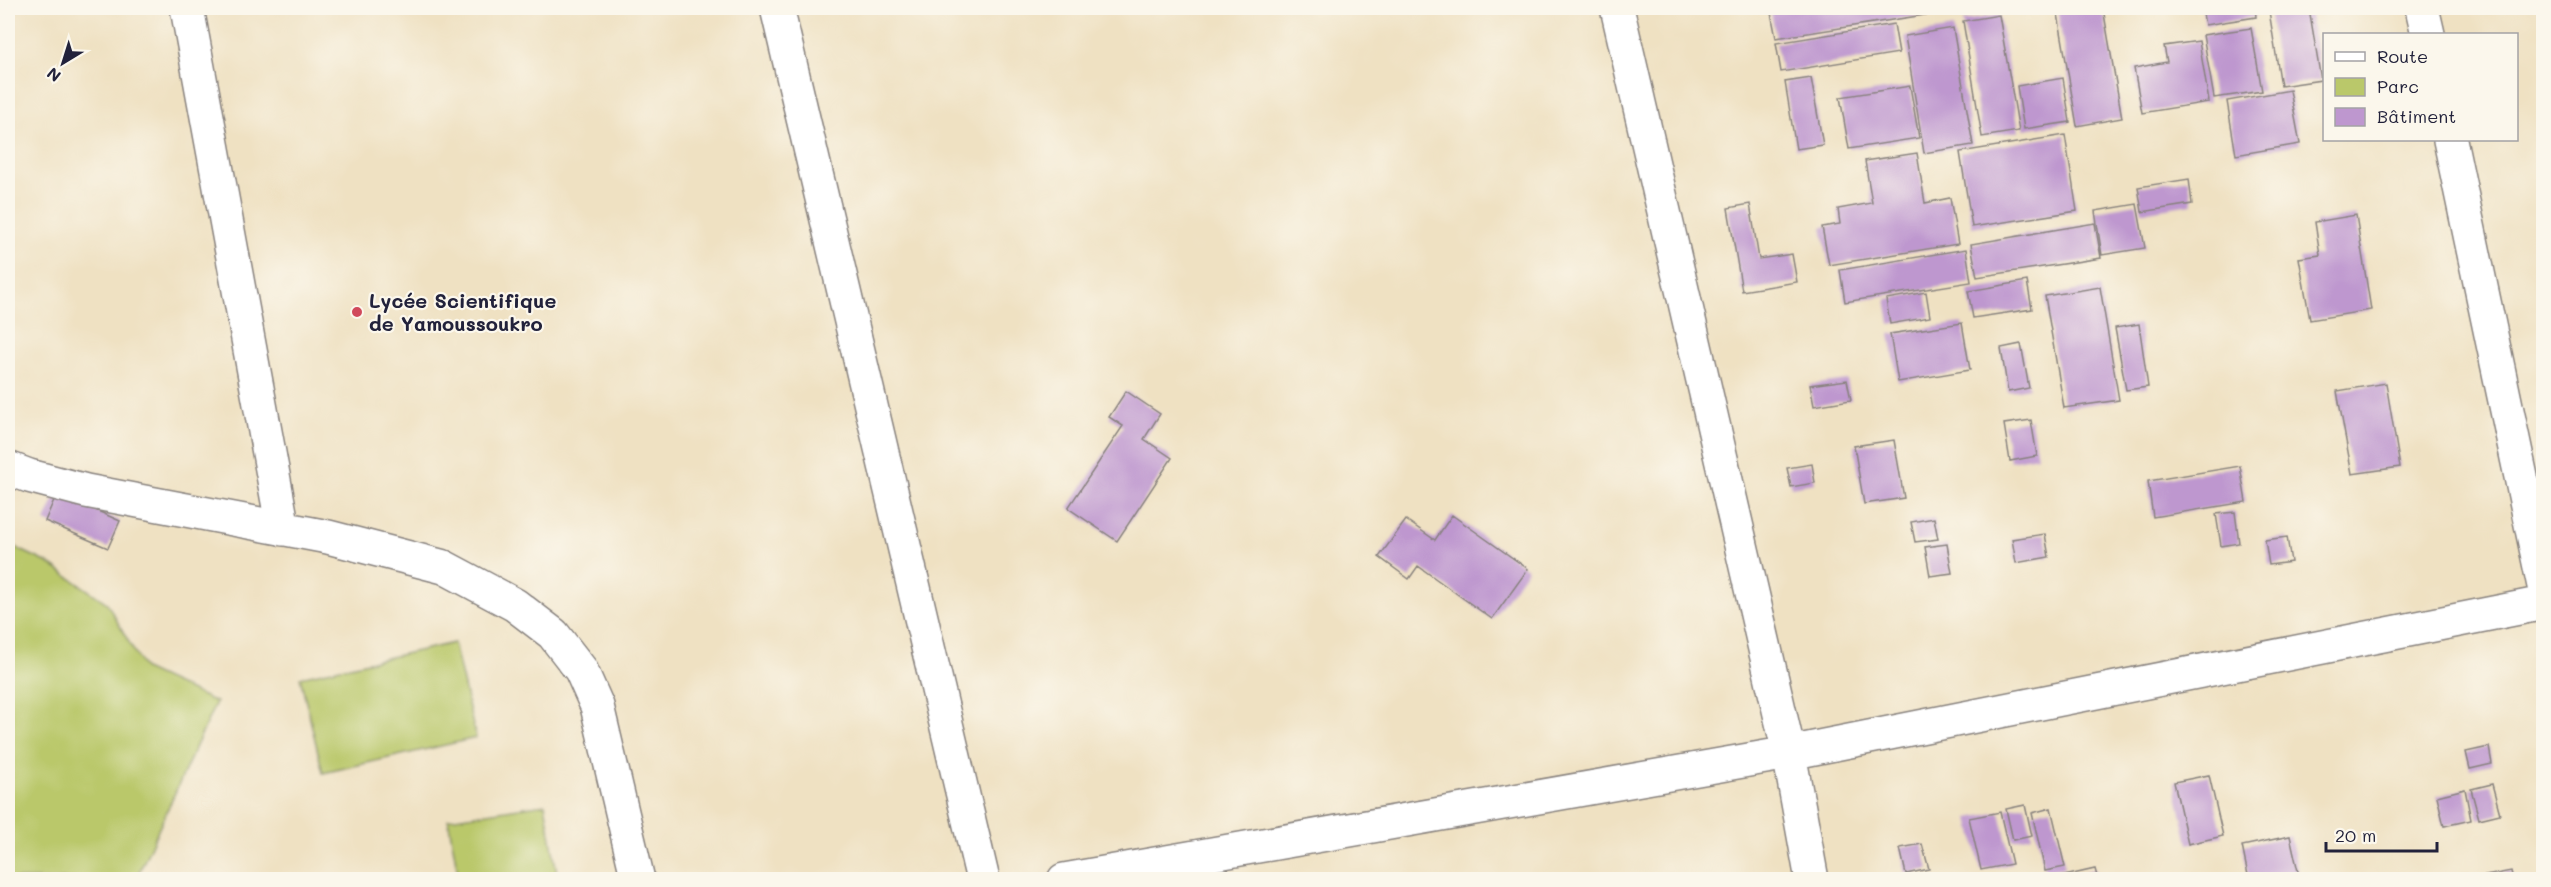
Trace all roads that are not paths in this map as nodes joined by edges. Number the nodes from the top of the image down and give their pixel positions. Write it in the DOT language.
graph roads {
  1 [pos="187,8"];
  2 [pos="777,8"];
  3 [pos="1617,8"];
  4 [pos="2422,8"];
  5 [pos="2428,33"];
  6 [pos="2450,141"];
  7 [pos="8,468"];
  8 [pos="283,529"];
  9 [pos="2544,586"];
  10 [pos="2544,603"];
  11 [pos="1789,753"];
  12 [pos="638,879"];
  13 [pos="983,879"];
  14 [pos="1064,879"];
  15 [pos="1812,879"];
  1 -- 8 [label="street"];
  2 -- 13 [label="street"];
  3 -- 11 [label="street"];
  4 -- 5 [label="street"];
  6 -- 9 [label="street"];
  7 -- 8 [label="street"];
  8 -- 12 [label="street"];
  10 -- 11 [label="street"];
  11 -- 14 [label="street"];
  11 -- 15 [label="street"];
}
